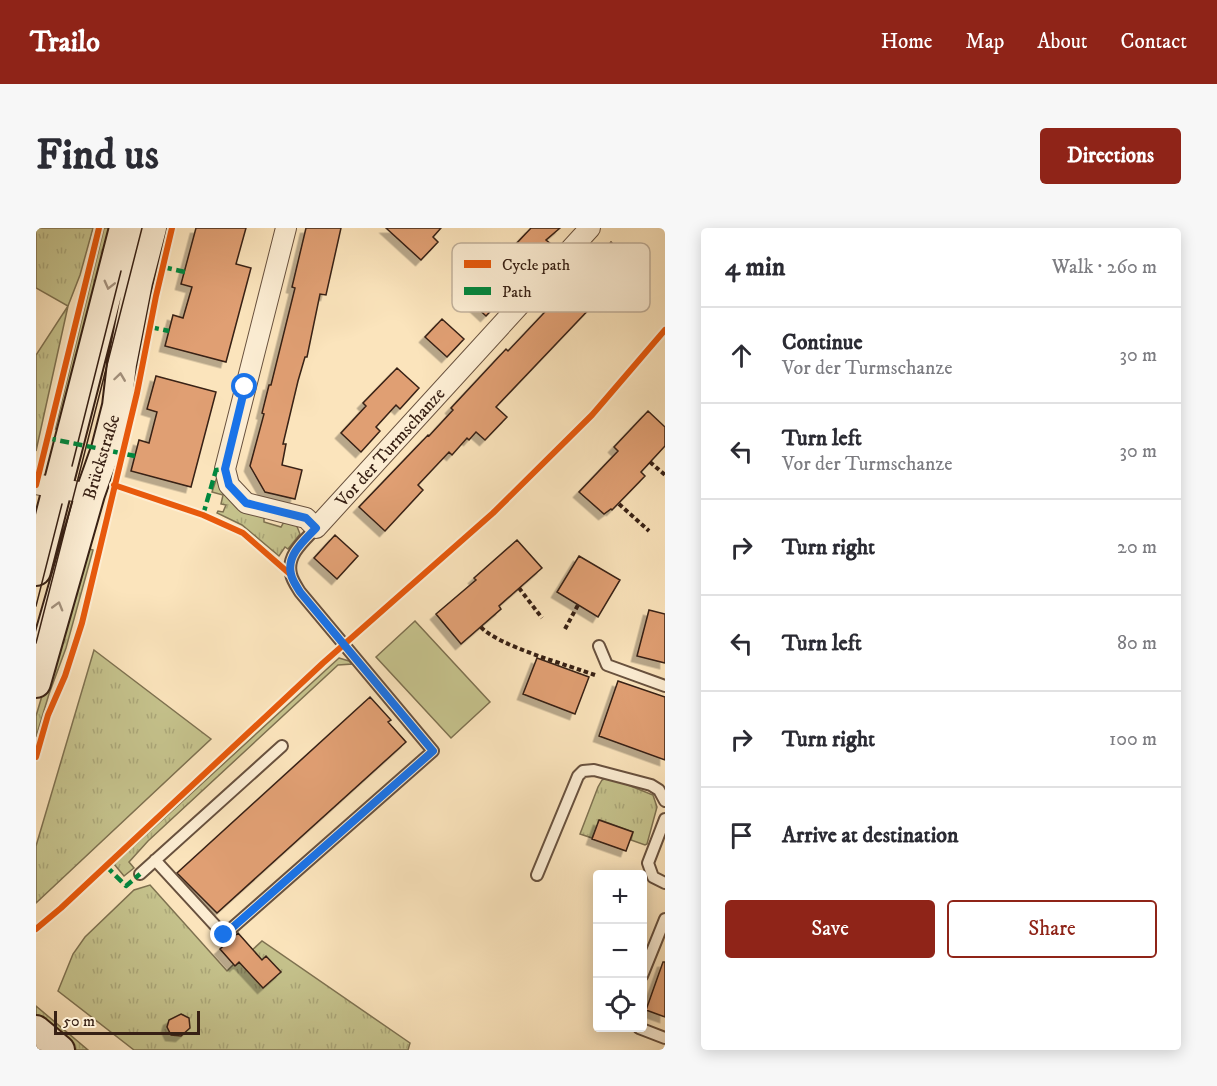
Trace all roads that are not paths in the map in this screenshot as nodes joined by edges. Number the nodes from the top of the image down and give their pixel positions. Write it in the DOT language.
graph roads {
  1 [pos="123,228"];
  2 [pos="152,228"];
  3 [pos="285,228"];
  4 [pos="590,228"];
  5 [pos="576,243"];
  6 [pos="513,312"];
  7 [pos="47,485"];
  8 [pos="90,494"];
  9 [pos="316,528"];
  10 [pos="36,571"];
  11 [pos="599,646"];
  12 [pos="36,683"];
  13 [pos="665,686"];
  14 [pos="282,746"];
  15 [pos="665,801"];
  16 [pos="665,819"];
  17 [pos="154,860"];
  18 [pos="140,874"];
  19 [pos="537,875"];
  20 [pos="665,883"];
  21 [pos="665,919"];
  22 [pos="647,964"];
  23 [pos="36,1030"];
  24 [pos="647,1031"];
  25 [pos="665,1038"];
  26 [pos="60,1050"];
  1 -- 7 [label="main road, Brückstraße, one-way"];
  8 -- 2 [label="main road, Brückstraße, one-way"];
  3 -- 9 [label="street"];
  4 -- 5 [label="street, Vor der Turmschanze"];
  6 -- 9 [label="street, Vor der Turmschanze"];
  7 -- 8 [label="street"];
  7 -- 10 [label="main road, Brückstraße"];
  12 -- 8 [label="main road, Brückstraße, one-way"];
  9 -- 17 [label="lane"];
  11 -- 13 [label="lane"];
  14 -- 17 [label="lane"];
  15 -- 19 [label="lane"];
  16 -- 20 [label="lane"];
  17 -- 18 [label="lane"];
  21 -- 22 [label="lane"];
  23 -- 26 [label="main road"];
  24 -- 25 [label="lane"];
}
